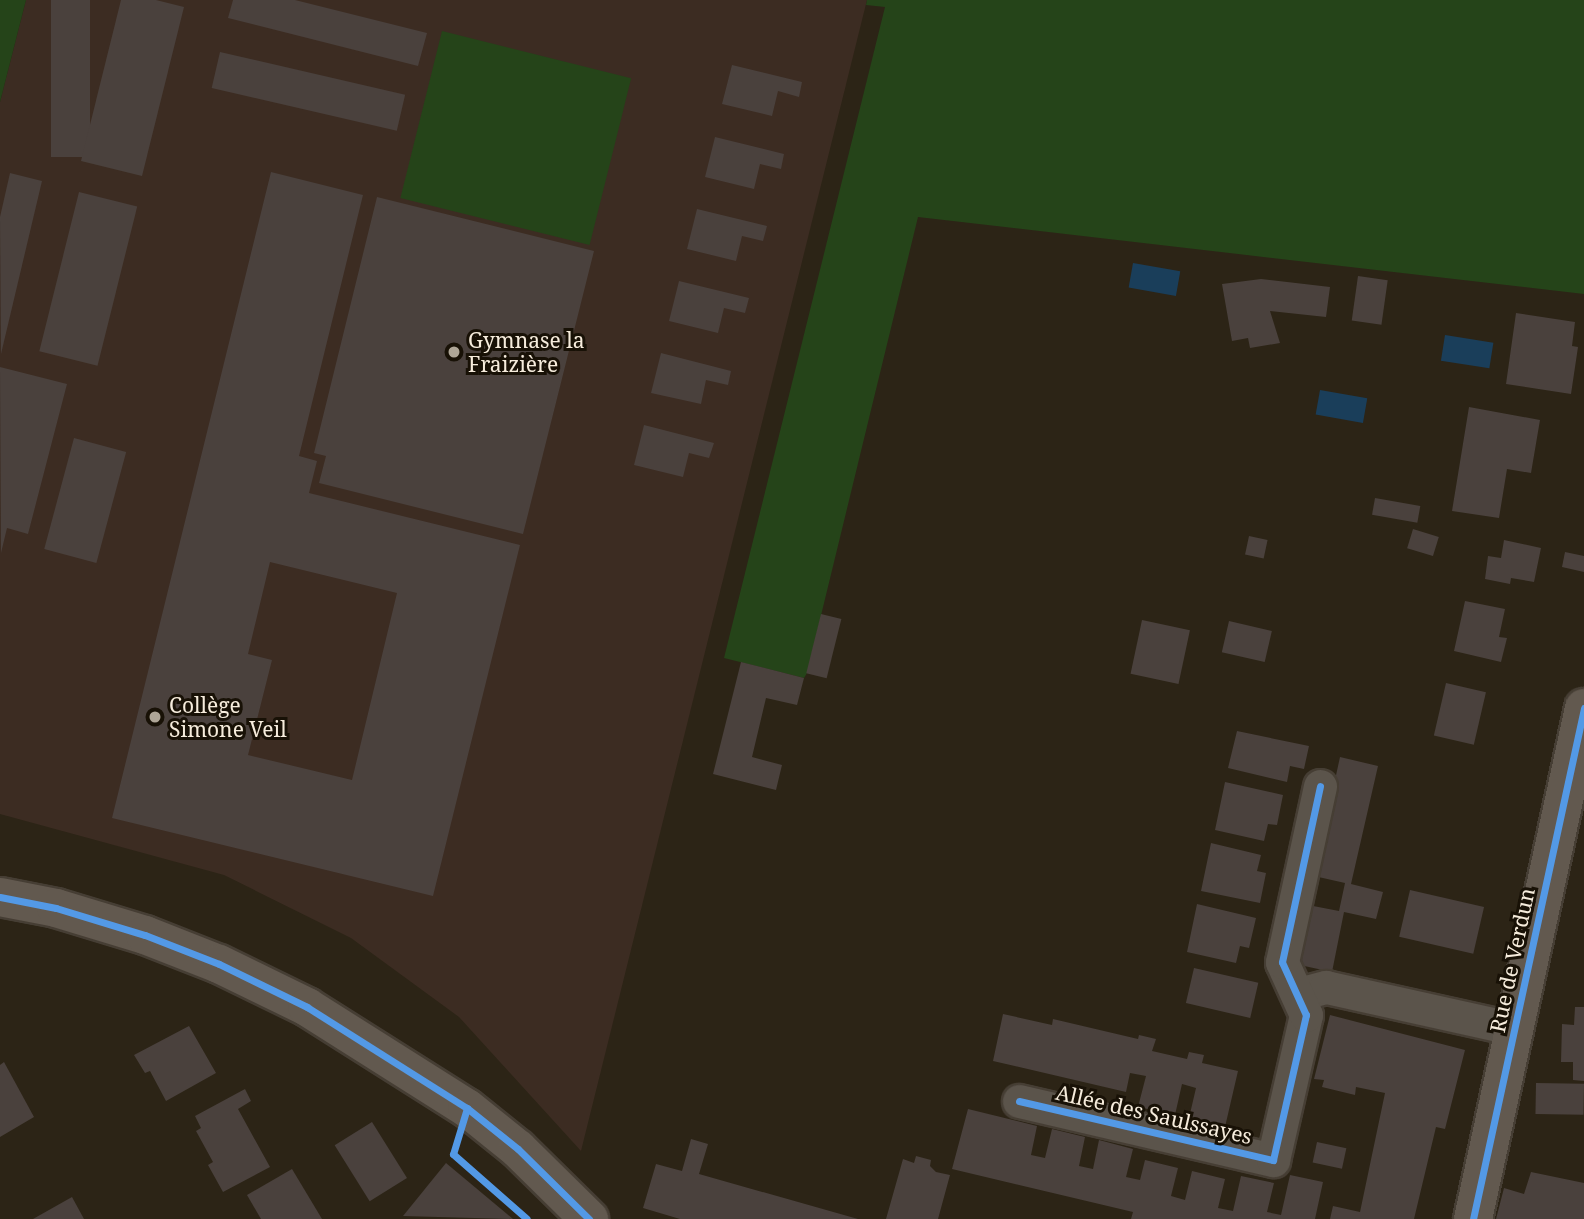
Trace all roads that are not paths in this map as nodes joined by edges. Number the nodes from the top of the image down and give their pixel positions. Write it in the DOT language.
graph roads {
  1 [pos="1584,708"];
  2 [pos="1320,786"];
  3 [pos="0,897"];
  4 [pos="1299,994"];
  5 [pos="1515,1029"];
  6 [pos="1020,1101"];
  7 [pos="589,1219"];
  8 [pos="1473,1219"];
  1 -- 5 [label="street, Rue de Verdun"];
  2 -- 4 [label="street, Allée des Saulssayes"];
  3 -- 7 [label="street"];
  4 -- 5 [label="street"];
  4 -- 6 [label="street, Allée des Saulssayes"];
  5 -- 8 [label="street, Rue de Verdun"];
}
